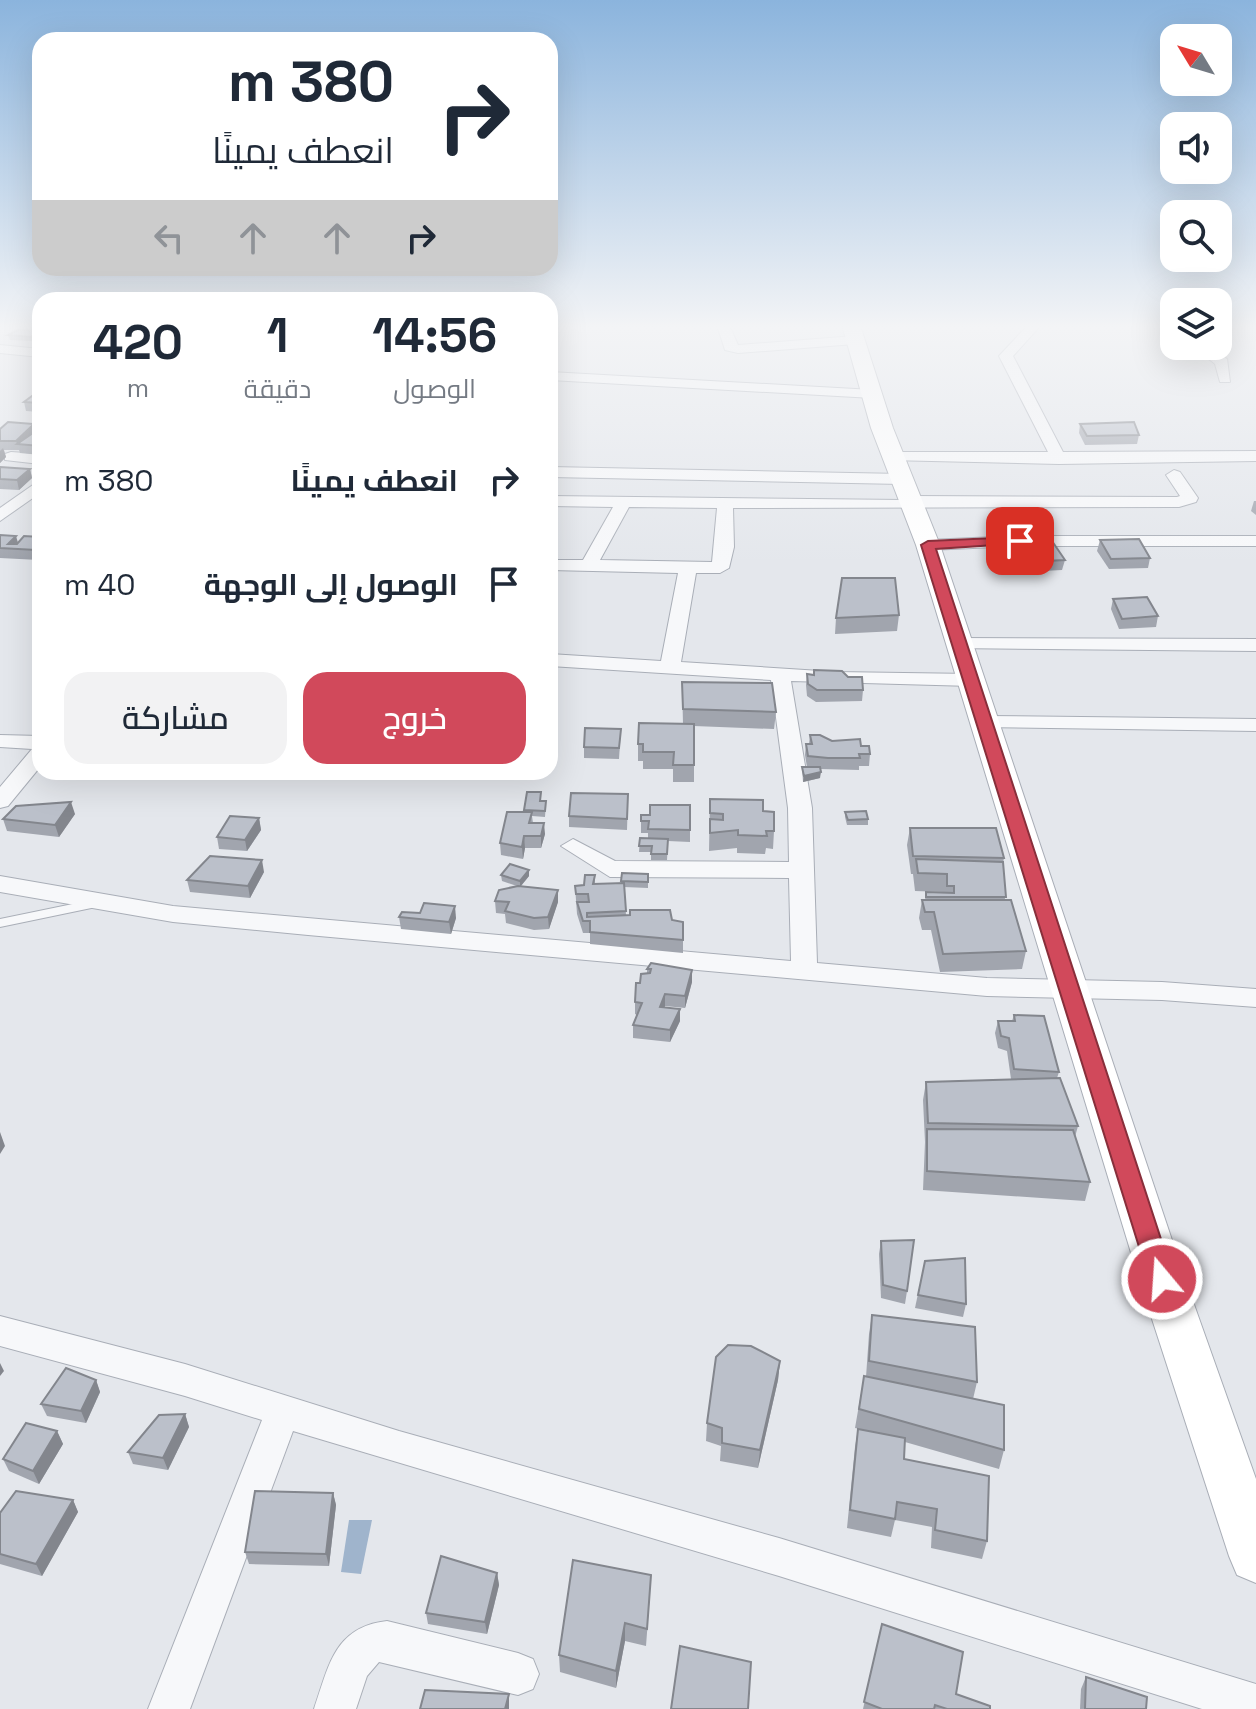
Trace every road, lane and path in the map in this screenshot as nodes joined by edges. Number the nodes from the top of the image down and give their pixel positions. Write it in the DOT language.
graph roads {
  1 [pos="877,405"];
  2 [pos="1031,405"];
  3 [pos="1256,456"];
  4 [pos="11,457"];
  5 [pos="32,458"];
  6 [pos="1059,459"];
  7 [pos="558,472"];
  8 [pos="1174,475"];
  9 [pos="905,486"];
  10 [pos="32,491"];
  11 [pos="558,501"];
  12 [pos="624,501"];
  13 [pos="725,502"];
  14 [pos="4,510"];
  15 [pos="1256,541"];
  16 [pos="928,545"];
  17 [pos="558,565"];
  18 [pos="589,565"];
  19 [pos="688,569"];
  20 [pos="959,644"];
  21 [pos="1256,645"];
  22 [pos="558,660"];
  23 [pos="670,667"];
  24 [pos="780,674"];
  25 [pos="972,680"];
  26 [pos="986,722"];
  27 [pos="1256,725"];
  28 [pos="0,741"];
  29 [pos="32,743"];
  30 [pos="32,763"];
  31 [pos="0,801"];
  32 [pos="573,846"];
  33 [pos="801,870"];
  34 [pos="0,884"];
  35 [pos="104,902"];
  36 [pos="0,923"];
  37 [pos="804,972"];
  38 [pos="1070,991"];
  39 [pos="1256,998"];
  40 [pos="0,1331"];
  41 [pos="283,1411"];
  42 [pos="1256,1556"];
  43 [pos="518,1674"];
  44 [pos="1256,1705"];
  45 [pos="169,1709"];
  46 [pos="335,1709"];
  1 -- 9 [label="main road"];
  2 -- 6 [label="street"];
  3 -- 6 [label="street"];
  4 -- 5 [label="street"];
  6 -- 9 [label="street"];
  7 -- 9 [label="street"];
  8 -- 9 [label="street"];
  9 -- 13 [label="street"];
  9 -- 16 [label="main road"];
  10 -- 14 [label="street"];
  11 -- 12 [label="street"];
  12 -- 13 [label="street"];
  12 -- 18 [label="street"];
  13 -- 19 [label="street"];
  15 -- 16 [label="street"];
  16 -- 20 [label="main road"];
  17 -- 18 [label="street"];
  18 -- 19 [label="street"];
  19 -- 23 [label="street"];
  20 -- 21 [label="street"];
  20 -- 25 [label="main road"];
  22 -- 23 [label="street"];
  23 -- 24 [label="street"];
  24 -- 25 [label="street"];
  24 -- 33 [label="street"];
  25 -- 26 [label="main road"];
  26 -- 27 [label="street"];
  26 -- 38 [label="main road"];
  28 -- 29 [label="street"];
  30 -- 31 [label="street"];
  32 -- 33 [label="street"];
  33 -- 37 [label="street"];
  34 -- 35 [label="street"];
  35 -- 36 [label="lane"];
  35 -- 37 [label="street"];
  37 -- 38 [label="street"];
  38 -- 39 [label="street"];
  38 -- 42 [label="main road"];
  40 -- 41 [label="street"];
  41 -- 44 [label="street"];
  41 -- 45 [label="street"];
  43 -- 46 [label="street"];
}
